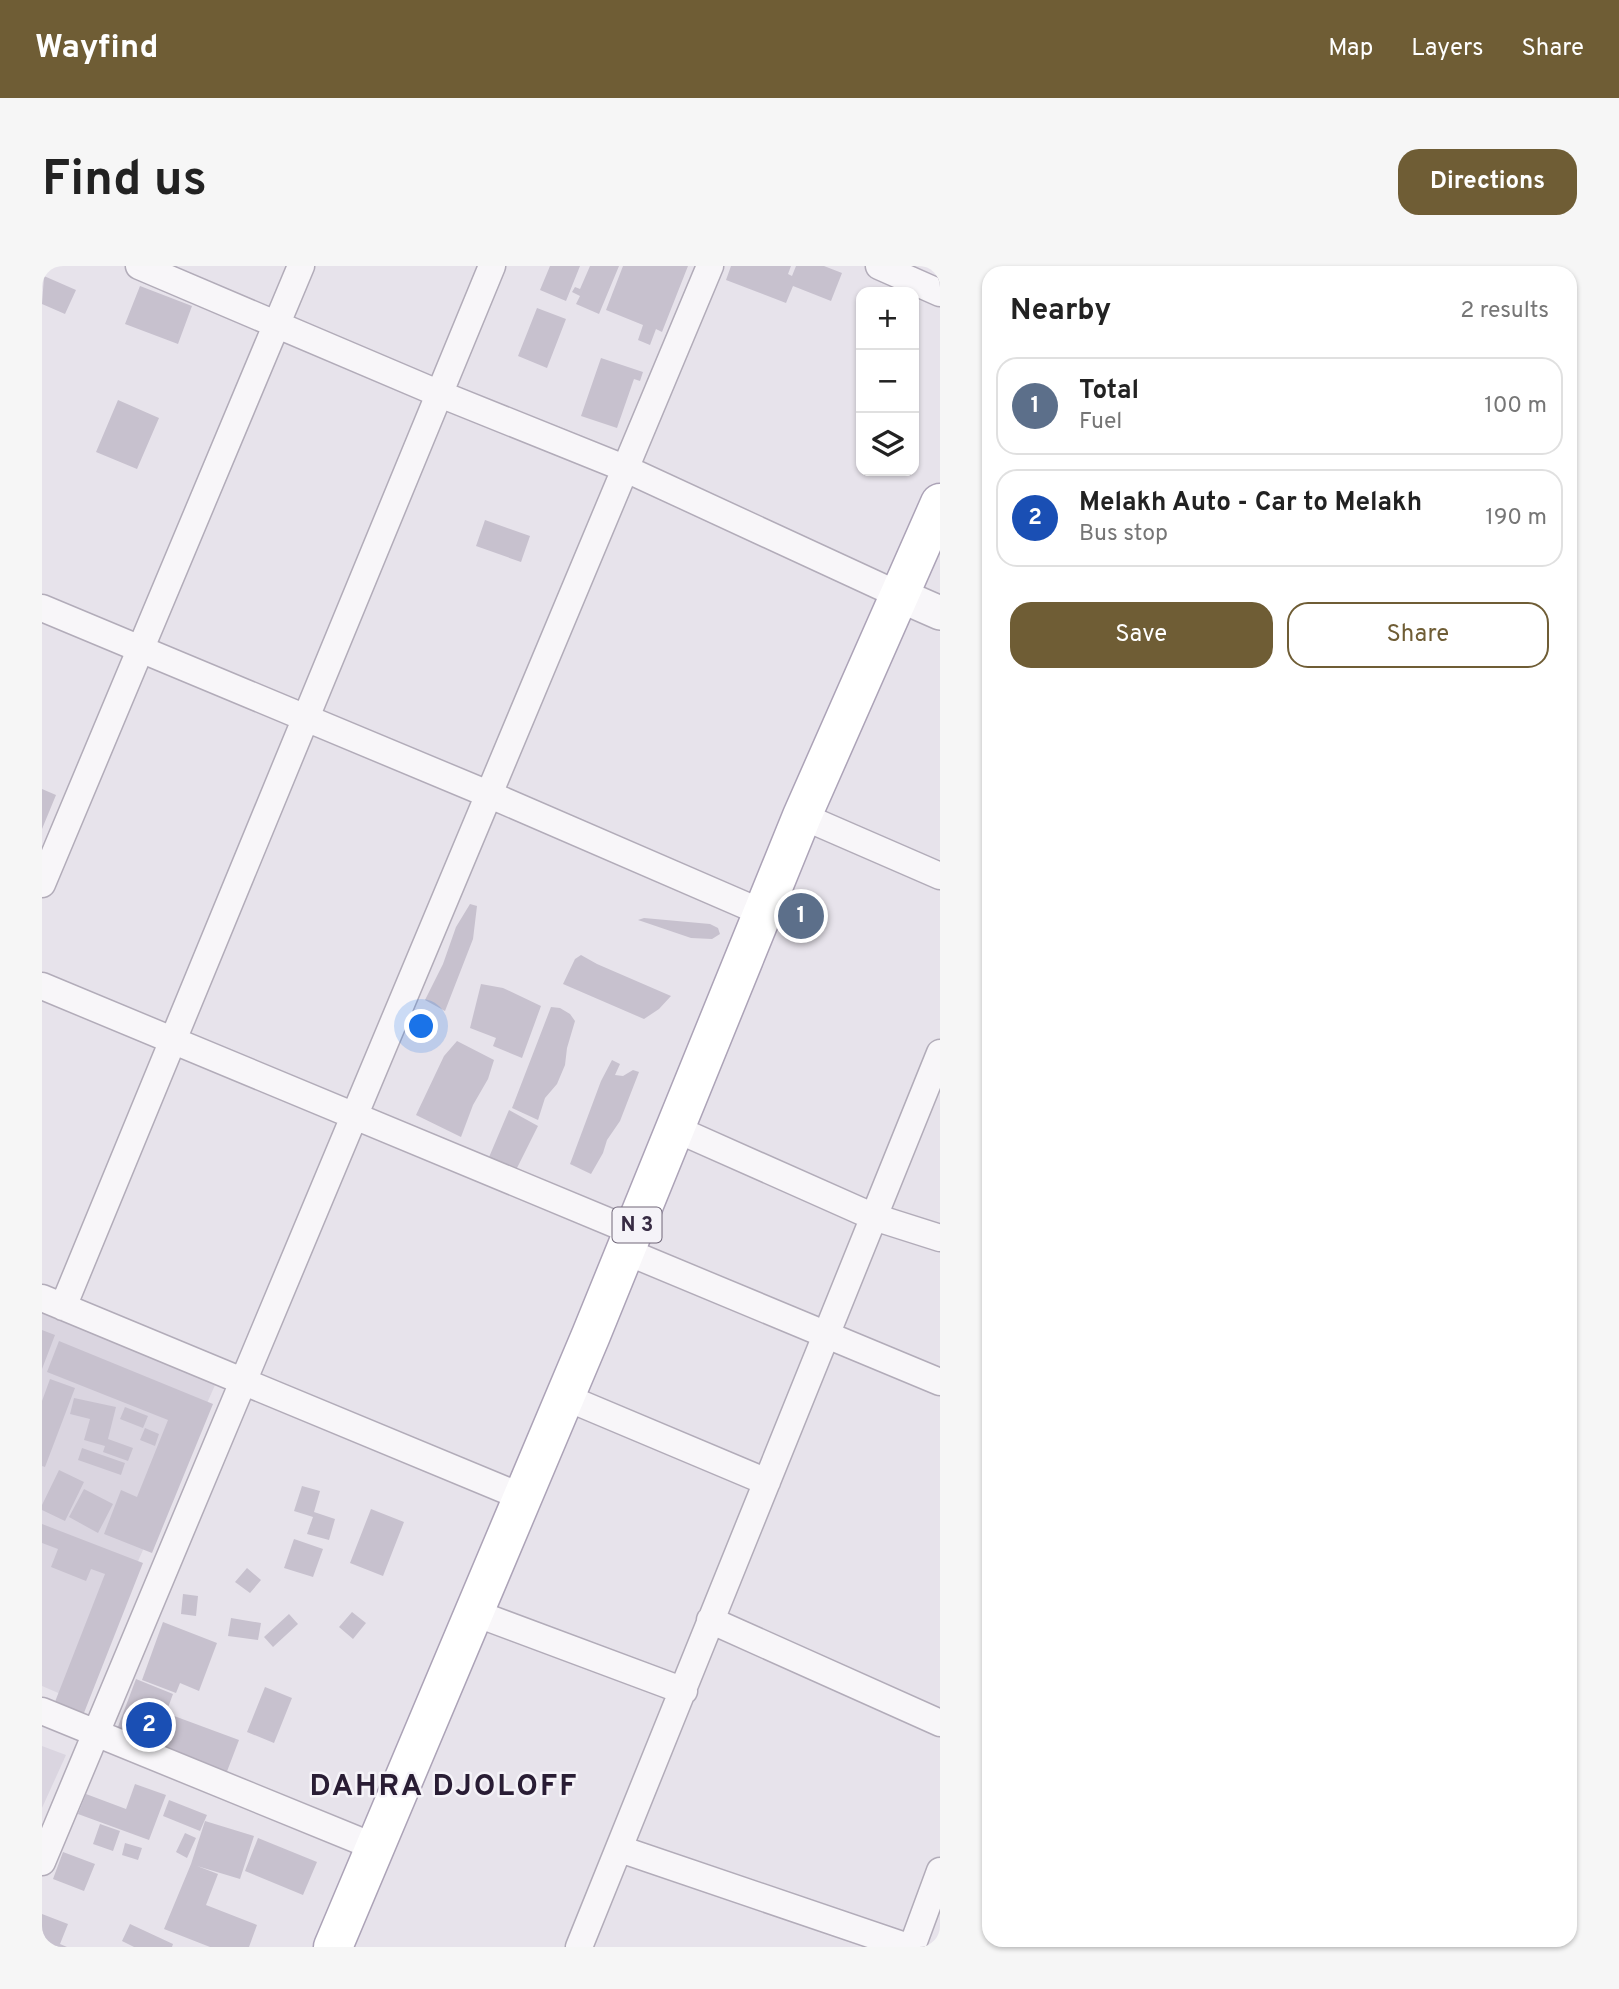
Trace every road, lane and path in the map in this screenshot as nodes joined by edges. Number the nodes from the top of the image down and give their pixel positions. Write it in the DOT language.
graph roads {
  1 [pos="139,266"];
  2 [pos="301,266"];
  3 [pos="492,266"];
  4 [pos="710,266"];
  5 [pos="879,266"];
  6 [pos="940,293"];
  7 [pos="277,324"];
  8 [pos="440,394"];
  9 [pos="624,468"];
  10 [pos="940,503"];
  11 [pos="899,595"];
  12 [pos="42,608"];
  13 [pos="940,613"];
  14 [pos="141,648"];
  15 [pos="306,718"];
  16 [pos="488,794"];
  17 [pos="802,816"];
  18 [pos="940,876"];
  19 [pos="42,884"];
  20 [pos="763,913"];
  21 [pos="42,986"];
  22 [pos="173,1041"];
  23 [pos="940,1053"];
  24 [pos="354,1116"];
  25 [pos="676,1129"];
  26 [pos="874,1217"];
  27 [pos="940,1238"];
  28 [pos="629,1242"];
  29 [pos="52,1302"];
  30 [pos="825,1335"];
  31 [pos="244,1381"];
  32 [pos="940,1382"];
  33 [pos="565,1397"];
  34 [pos="767,1482"];
  35 [pos="523,1497"];
  36 [pos="475,1613"];
  37 [pos="710,1620"];
  38 [pos="684,1691"];
  39 [pos="42,1711"];
  40 [pos="940,1723"];
  41 [pos="97,1732"];
  42 [pos="375,1847"];
  43 [pos="620,1849"];
  44 [pos="42,1862"];
  45 [pos="940,1871"];
  46 [pos="333,1947"];
  47 [pos="579,1947"];
  48 [pos="910,1947"];
  1 -- 7 [label="street"];
  2 -- 7 [label="street"];
  3 -- 8 [label="street"];
  4 -- 9 [label="street"];
  5 -- 6 [label="street"];
  7 -- 8 [label="street"];
  7 -- 14 [label="street"];
  8 -- 9 [label="street"];
  8 -- 15 [label="street"];
  9 -- 11 [label="street"];
  9 -- 16 [label="street"];
  10 -- 11 [label="main road, N 3"];
  11 -- 13 [label="street"];
  11 -- 17 [label="main road, N 3"];
  12 -- 14 [label="street"];
  14 -- 15 [label="street"];
  14 -- 19 [label="street"];
  15 -- 16 [label="street"];
  15 -- 22 [label="street"];
  16 -- 20 [label="street"];
  16 -- 24 [label="street"];
  17 -- 18 [label="street"];
  17 -- 20 [label="main road, N 3"];
  20 -- 25 [label="main road, N 3"];
  21 -- 22 [label="street"];
  22 -- 24 [label="street"];
  22 -- 29 [label="street"];
  23 -- 26 [label="street"];
  24 -- 28 [label="street"];
  24 -- 31 [label="street"];
  25 -- 26 [label="street"];
  25 -- 28 [label="main road, N 3"];
  26 -- 27 [label="street"];
  26 -- 30 [label="street"];
  28 -- 30 [label="street"];
  28 -- 33 [label="main road, N 3"];
  29 -- 31 [label="street"];
  30 -- 32 [label="street"];
  30 -- 34 [label="street"];
  31 -- 35 [label="street"];
  31 -- 41 [label="street"];
  33 -- 34 [label="street"];
  33 -- 35 [label="main road, N 3"];
  34 -- 37 [label="street"];
  35 -- 36 [label="main road, N 3"];
  36 -- 38 [label="street"];
  36 -- 42 [label="main road, N 3"];
  37 -- 38 [label="street"];
  37 -- 40 [label="street"];
  38 -- 43 [label="street"];
  39 -- 41 [label="street"];
  41 -- 42 [label="street"];
  41 -- 44 [label="street"];
  42 -- 46 [label="main road, N 3"];
  43 -- 47 [label="street"];
  43 -- 48 [label="street"];
  45 -- 48 [label="street"];
}
